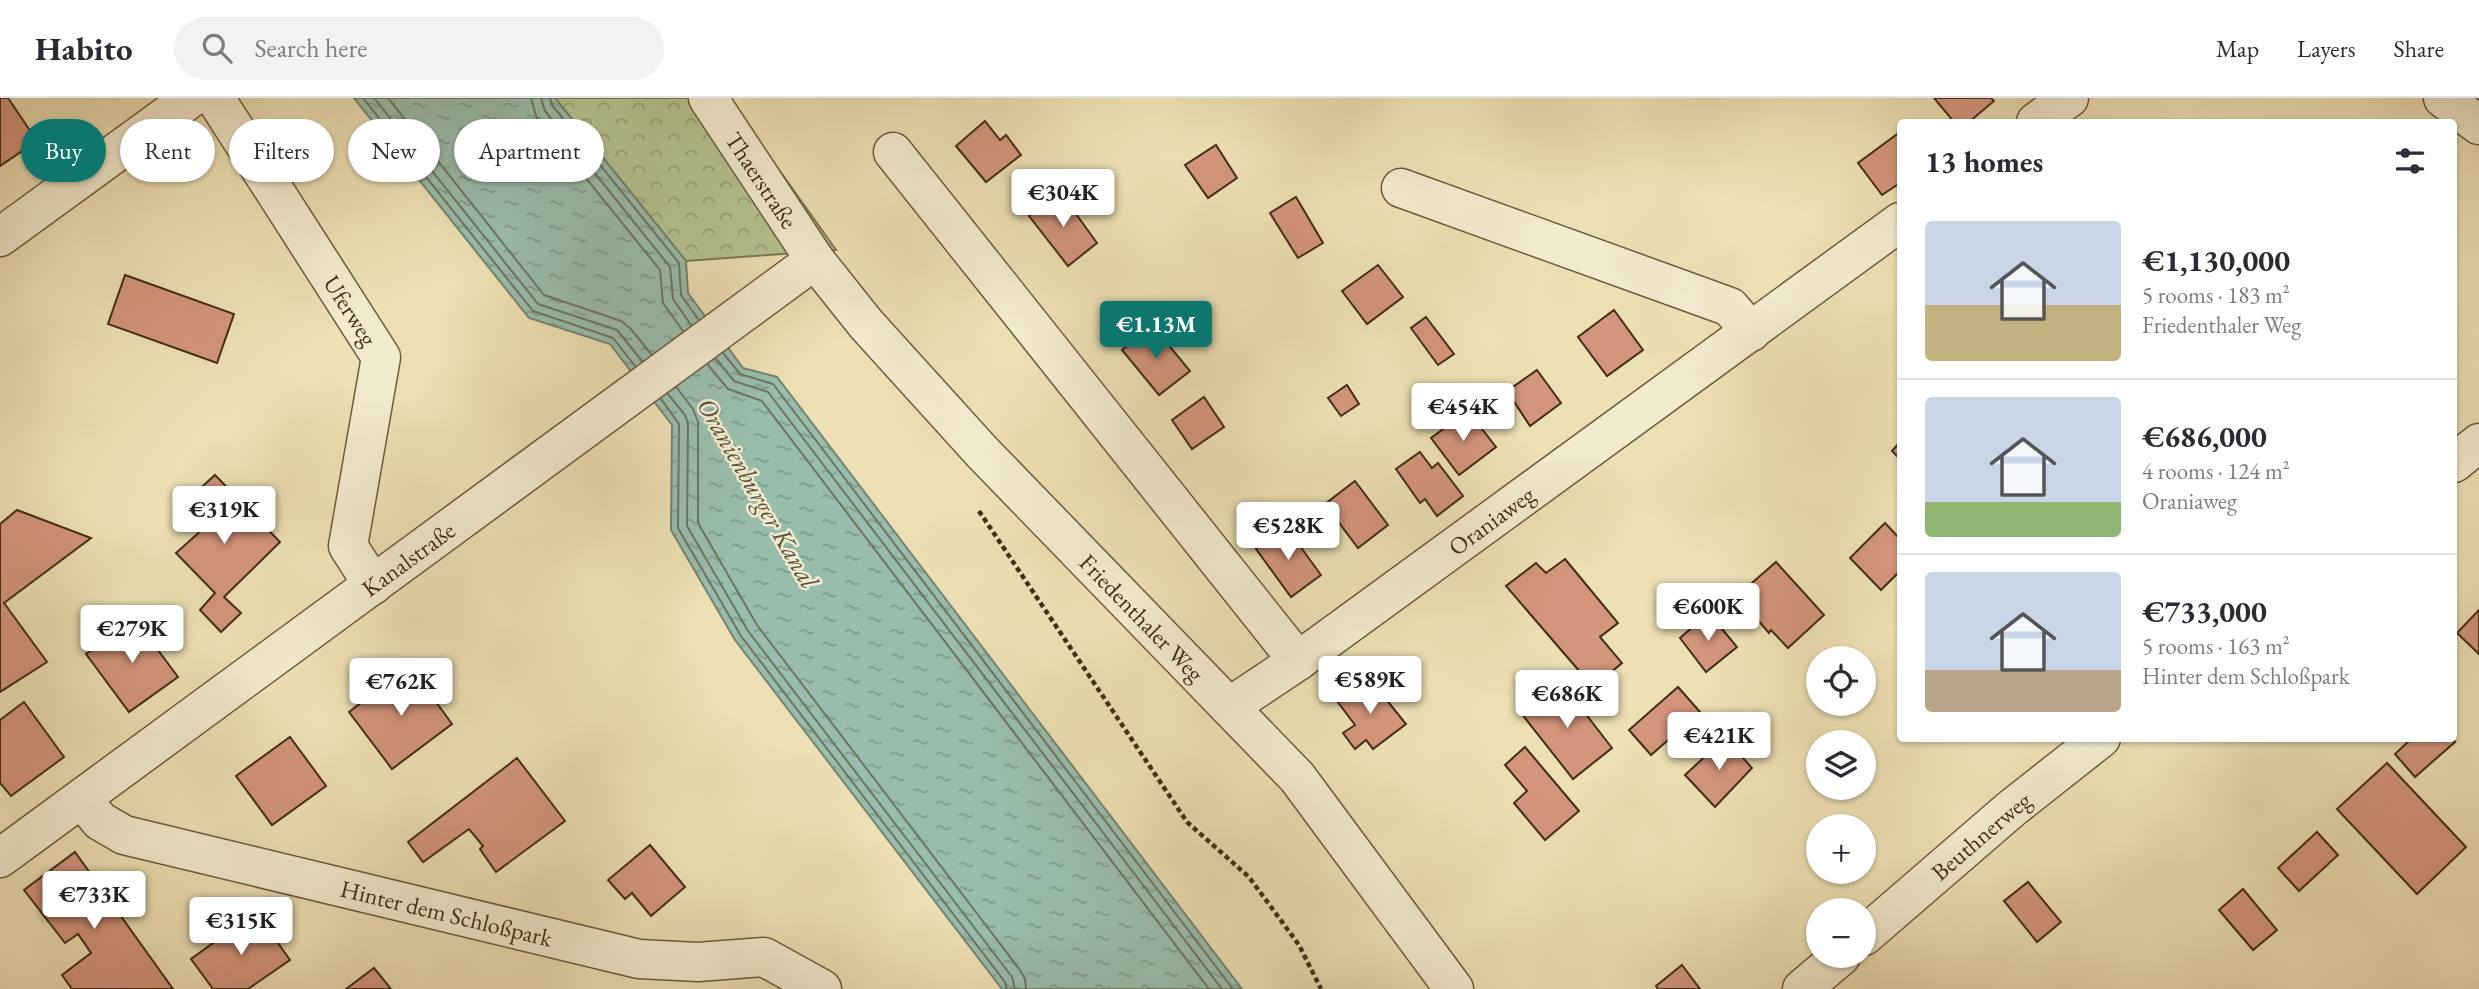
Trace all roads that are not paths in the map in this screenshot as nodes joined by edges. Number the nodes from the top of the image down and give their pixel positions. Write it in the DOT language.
graph roads {
  1 [pos="191,98"];
  2 [pos="215,98"];
  3 [pos="708,98"];
  4 [pos="2069,98"];
  5 [pos="2443,98"];
  6 [pos="2040,119"];
  7 [pos="2479,125"];
  8 [pos="893,152"];
  9 [pos="1401,188"];
  10 [pos="1897,224"];
  11 [pos="0,237"];
  12 [pos="815,260"];
  13 [pos="1751,332"];
  14 [pos="2479,443"];
  15 [pos="2457,461"];
  16 [pos="373,585"];
  17 [pos="1298,661"];
  18 [pos="1229,707"];
  19 [pos="2096,742"];
  20 [pos="82,799"];
  21 [pos="0,858"];
  22 [pos="1876,926"];
  23 [pos="1827,968"];
  24 [pos="822,989"];
  25 [pos="1454,989"];
  26 [pos="1802,989"];
  1 -- 11 [label="street"];
  2 -- 16 [label="street, Uferweg"];
  3 -- 12 [label="street, Thaerstraße"];
  4 -- 6 [label="street"];
  5 -- 7 [label="street"];
  8 -- 17 [label="street"];
  9 -- 13 [label="street"];
  10 -- 13 [label="street, Oraniaweg"];
  12 -- 16 [label="street, Kanalstraße"];
  12 -- 18 [label="street, Friedenthaler Weg"];
  13 -- 17 [label="street, Oraniaweg"];
  14 -- 15 [label="street"];
  16 -- 20 [label="street, Kanalstraße"];
  17 -- 18 [label="street, Oraniaweg"];
  18 -- 25 [label="street, Friedenthaler Weg"];
  19 -- 22 [label="street, Beuthnerweg"];
  20 -- 21 [label="street, Kanalstraße"];
  20 -- 24 [label="street, Hinter dem Schloßpark"];
  23 -- 26 [label="street"];
}
